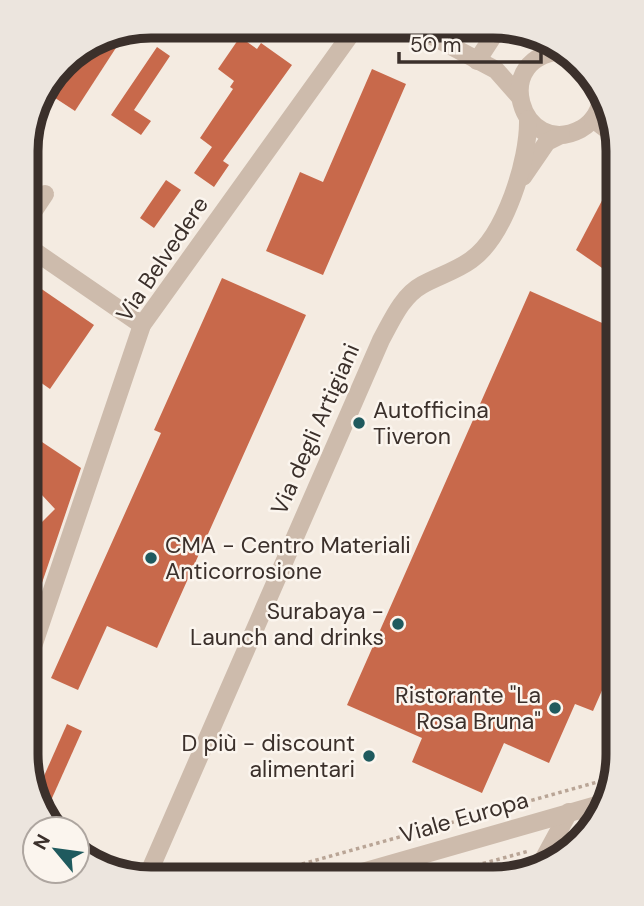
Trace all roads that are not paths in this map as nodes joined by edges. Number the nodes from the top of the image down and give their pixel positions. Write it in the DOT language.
graph roads {
  1 [pos="348,38"];
  2 [pos="435,38"];
  3 [pos="492,38"];
  4 [pos="548,53"];
  5 [pos="477,61"];
  6 [pos="532,62"];
  7 [pos="496,70"];
  8 [pos="519,96"];
  9 [pos="598,112"];
  10 [pos="528,119"];
  11 [pos="593,119"];
  12 [pos="602,126"];
  13 [pos="561,135"];
  14 [pos="45,194"];
  15 [pos="512,195"];
  16 [pos="38,204"];
  17 [pos="38,254"];
  18 [pos="142,325"];
  19 [pos="38,632"];
  20 [pos="593,806"];
  21 [pos="569,812"];
  22 [pos="547,853"];
  23 [pos="151,867"];
  24 [pos="379,867"];
  1 -- 18 [label="street, Via Belvedere"];
  2 -- 5 [label="street"];
  3 -- 5 [label="street"];
  4 -- 6 [label="street"];
  5 -- 7 [label="street"];
  6 -- 7 [label="street"];
  6 -- 8 [label="street"];
  7 -- 8 [label="street"];
  8 -- 10 [label="street"];
  9 -- 11 [label="street"];
  10 -- 13 [label="street"];
  10 -- 15 [label="street, Via degli Artigiani"];
  11 -- 12 [label="street"];
  11 -- 13 [label="street, Via degli Artigiani"];
  13 -- 15 [label="street, Via degli Artigiani"];
  14 -- 16 [label="street"];
  15 -- 23 [label="street, Via degli Artigiani"];
  17 -- 18 [label="street"];
  18 -- 19 [label="street, Via Belvedere"];
  20 -- 21 [label="street, Viale Europa"];
  21 -- 22 [label="street"];
  21 -- 24 [label="street, Viale Europa"];
}
